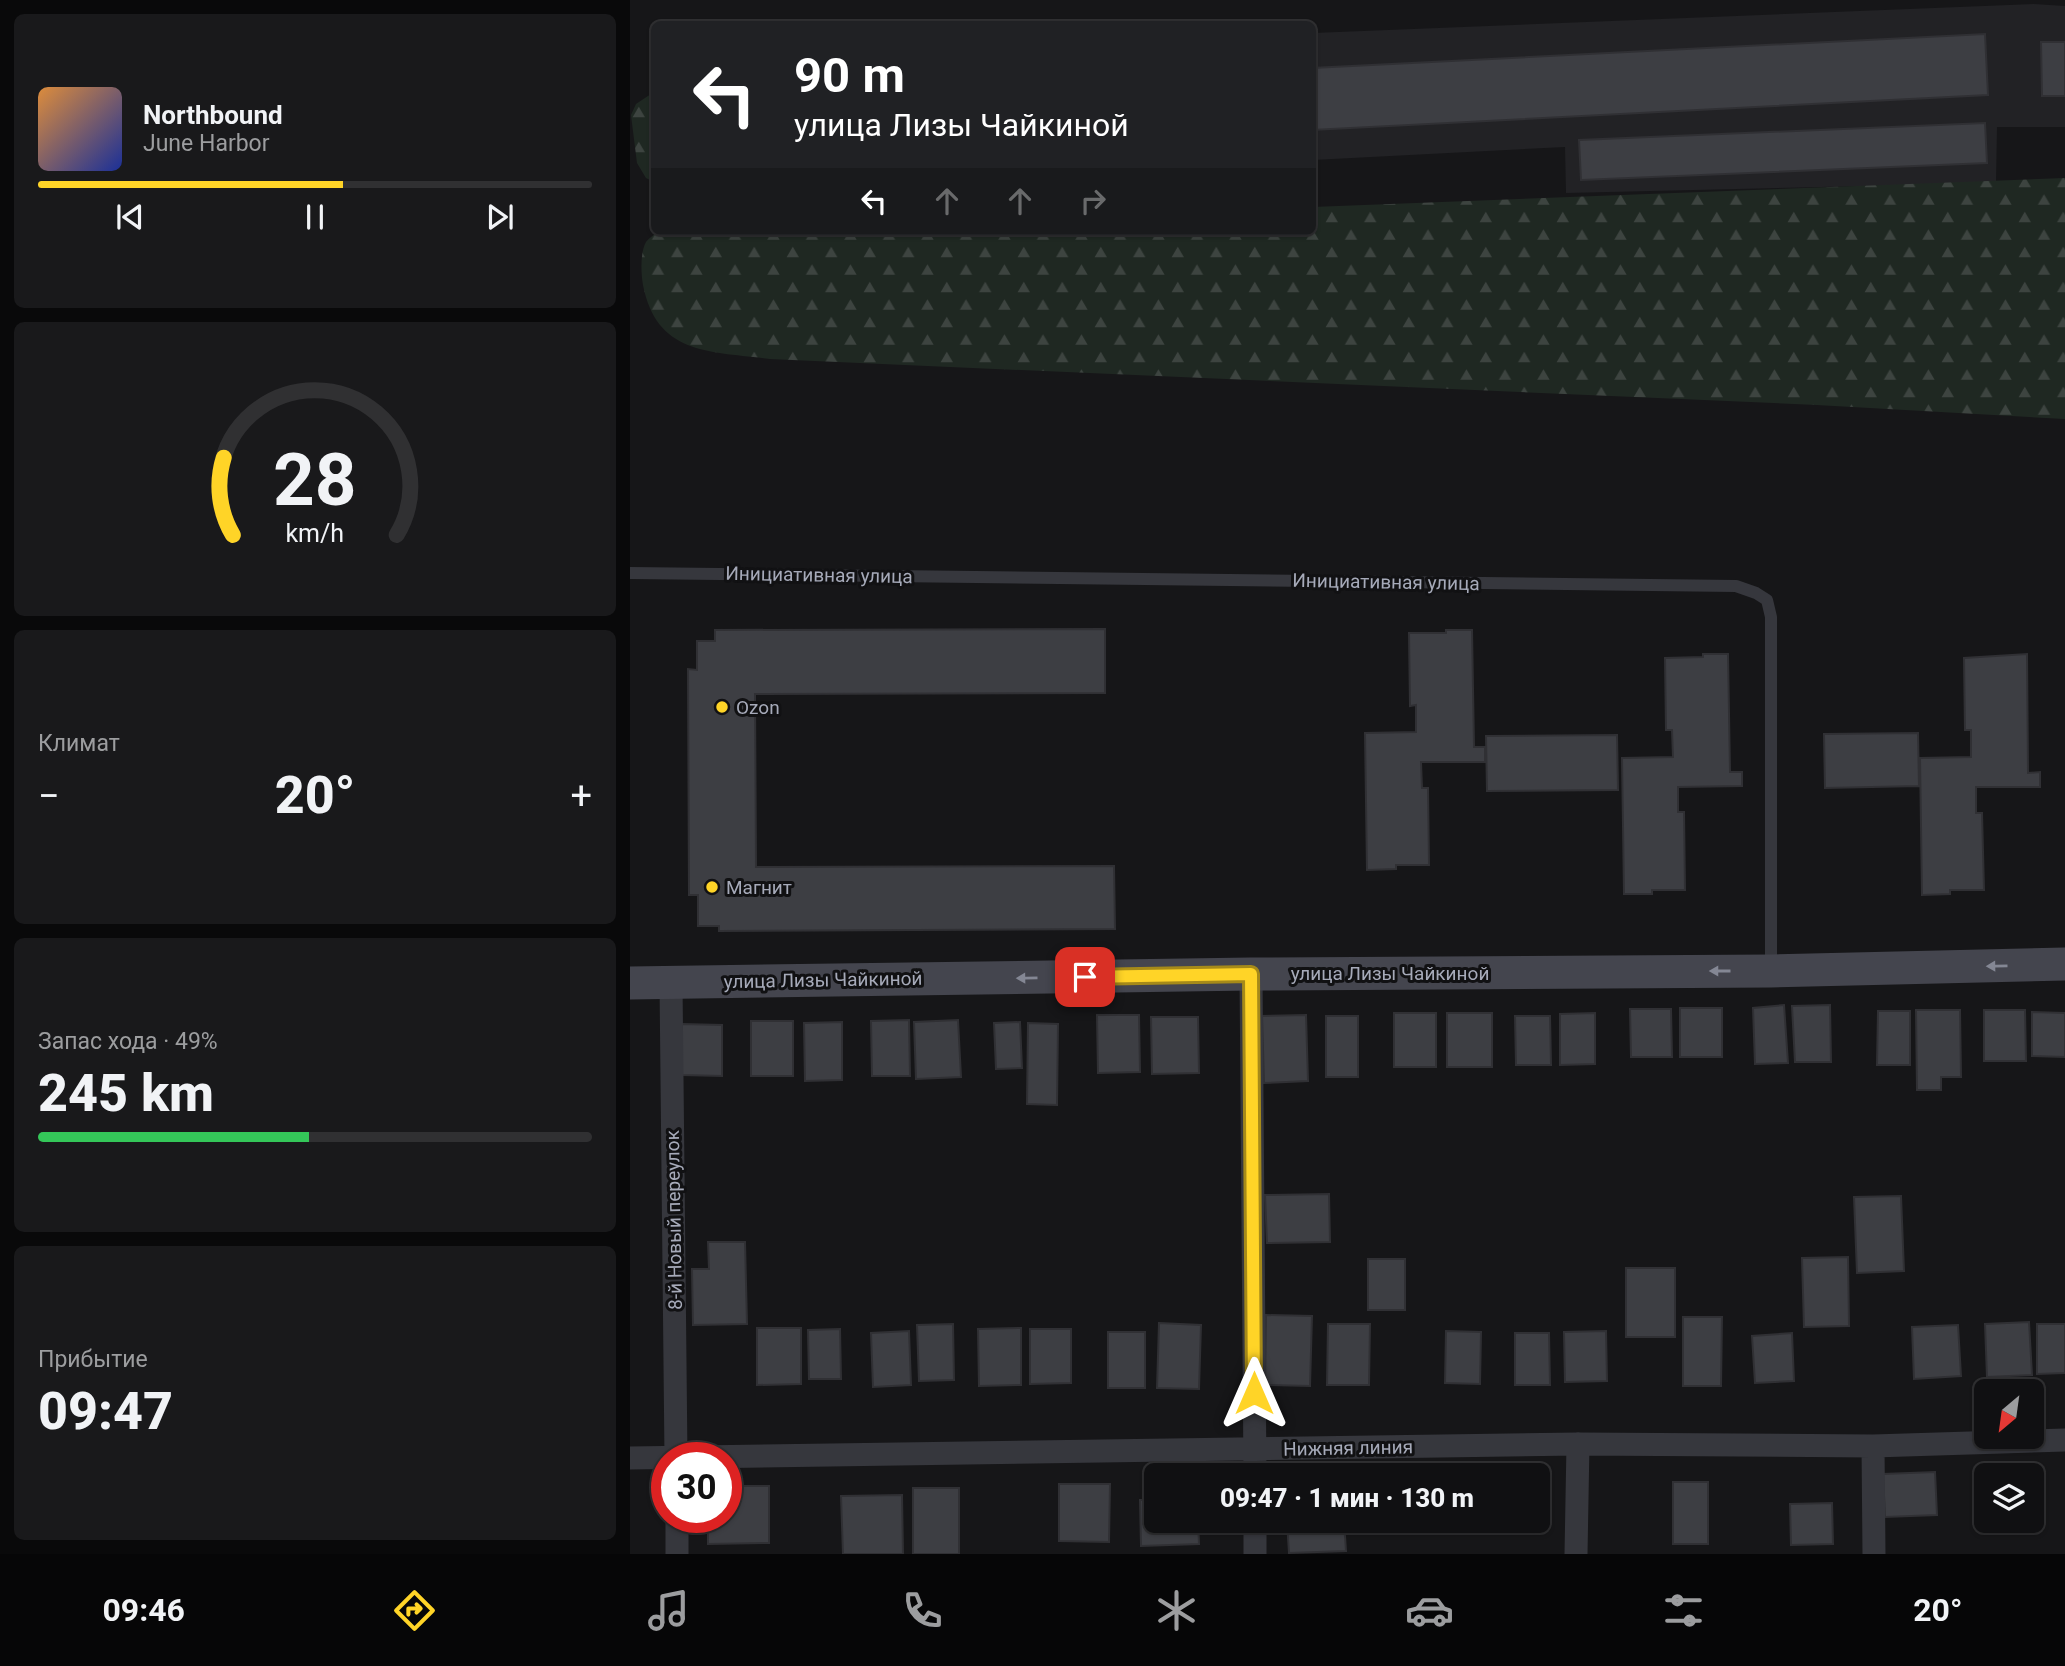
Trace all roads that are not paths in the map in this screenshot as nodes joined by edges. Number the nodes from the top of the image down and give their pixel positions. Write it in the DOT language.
graph roads {
  1 [pos="630,573"];
  2 [pos="2065,964"];
  3 [pos="1771,971"];
  4 [pos="1251,974"];
  5 [pos="671,982"];
  6 [pos="630,983"];
  7 [pos="2065,1440"];
  8 [pos="676,1442"];
  9 [pos="1578,1444"];
  10 [pos="1873,1446"];
  11 [pos="1254,1449"];
  12 [pos="742,1457"];
  13 [pos="630,1458"];
  14 [pos="651,1458"];
  15 [pos="1255,1463"];
  16 [pos="677,1533"];
  17 [pos="1255,1533"];
  18 [pos="677,1554"];
  19 [pos="1255,1554"];
  20 [pos="1576,1554"];
  21 [pos="1874,1554"];
  1 -- 3 [label="lane, Инициативная улица"];
  2 -- 3 [label="main road, улица Лизы Чайкиной, one-way"];
  3 -- 4 [label="main road, улица Лизы Чайкиной, one-way"];
  4 -- 5 [label="main road, улица Лизы Чайкиной, one-way"];
  4 -- 11 [label="street"];
  5 -- 6 [label="main road, улица Лизы Чайкиной"];
  5 -- 8 [label="street, 8-й Новый переулок"];
  7 -- 10 [label="street, Нижняя линия"];
  9 -- 10 [label="street, Нижняя линия"];
  9 -- 11 [label="street, Нижняя линия"];
  9 -- 20 [label="street"];
  10 -- 21 [label="street"];
  11 -- 12 [label="street, Нижняя линия"];
  11 -- 15 [label="street"];
  13 -- 14 [label="street, Нижняя линия"];
  16 -- 18 [label="street"];
  17 -- 19 [label="street"];
}
